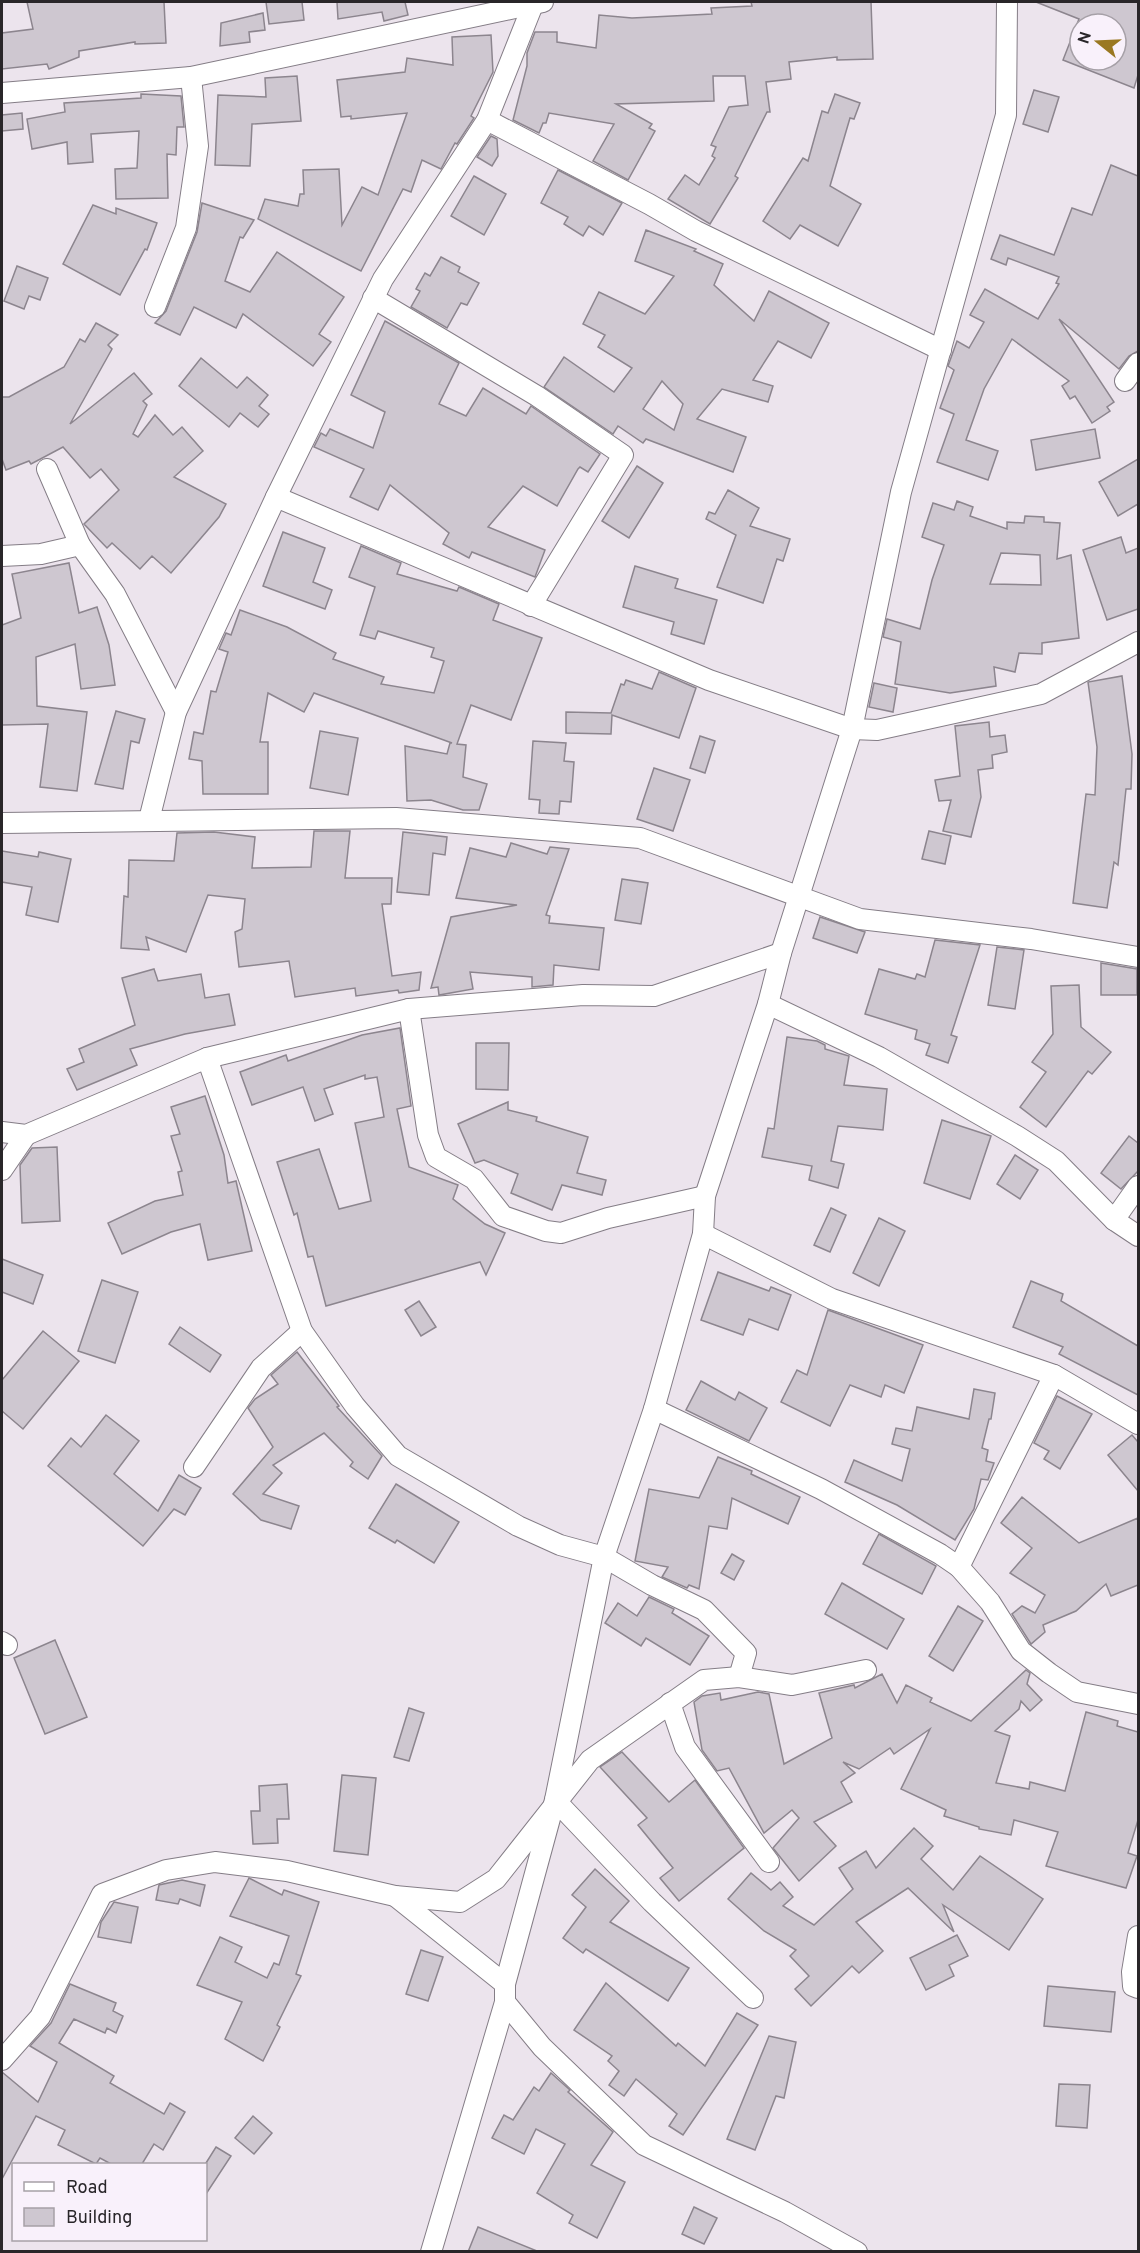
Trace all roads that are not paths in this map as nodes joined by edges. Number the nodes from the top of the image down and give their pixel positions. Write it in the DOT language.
graph roads {
  1 [pos="538,2"];
  2 [pos="1007,2"];
  3 [pos="191,77"];
  4 [pos="2,93"];
  5 [pos="487,120"];
  6 [pos="373,298"];
  7 [pos="155,307"];
  8 [pos="941,350"];
  9 [pos="1138,363"];
  10 [pos="1125,381"];
  11 [pos="47,469"];
  12 [pos="276,497"];
  13 [pos="80,545"];
  14 [pos="2,556"];
  15 [pos="531,606"];
  16 [pos="1138,642"];
  17 [pos="176,712"];
  18 [pos="852,729"];
  19 [pos="149,820"];
  20 [pos="2,823"];
  21 [pos="798,897"];
  22 [pos="781,952"];
  23 [pos="1138,957"];
  24 [pos="768,1004"];
  25 [pos="409,1009"];
  26 [pos="207,1058"];
  27 [pos="2,1132"];
  28 [pos="26,1135"];
  29 [pos="2,1170"];
  30 [pos="1138,1186"];
  31 [pos="705,1196"];
  32 [pos="1114,1220"];
  33 [pos="703,1234"];
  34 [pos="1138,1236"];
  35 [pos="302,1331"];
  36 [pos="1054,1375"];
  37 [pos="654,1409"];
  38 [pos="1138,1425"];
  39 [pos="194,1467"];
  40 [pos="603,1557"];
  41 [pos="958,1567"];
  42 [pos="866,1670"];
  43 [pos="739,1677"];
  44 [pos="670,1702"];
  45 [pos="1138,1704"];
  46 [pos="555,1800"];
  47 [pos="769,1862"];
  48 [pos="395,1896"];
  49 [pos="1138,1936"];
  50 [pos="1138,1988"];
  51 [pos="505,1993"];
  52 [pos="753,1998"];
  53 [pos="2,2060"];
  54 [pos="431,2252"];
  55 [pos="858,2252"];
  1 -- 3 [label="street"];
  1 -- 5 [label="street"];
  2 -- 8 [label="street"];
  3 -- 4 [label="street"];
  3 -- 7 [label="street"];
  5 -- 6 [label="street"];
  5 -- 8 [label="street"];
  6 -- 12 [label="street"];
  6 -- 15 [label="street"];
  8 -- 18 [label="street"];
  9 -- 10 [label="street"];
  11 -- 13 [label="street"];
  12 -- 15 [label="street"];
  12 -- 17 [label="street"];
  13 -- 14 [label="street"];
  13 -- 17 [label="street"];
  15 -- 18 [label="street"];
  16 -- 18 [label="street"];
  17 -- 19 [label="street"];
  18 -- 21 [label="street"];
  19 -- 20 [label="street"];
  19 -- 21 [label="street"];
  21 -- 22 [label="street"];
  21 -- 23 [label="street"];
  22 -- 24 [label="street"];
  22 -- 25 [label="street"];
  24 -- 31 [label="street"];
  24 -- 32 [label="street"];
  25 -- 26 [label="street"];
  25 -- 31 [label="street"];
  26 -- 28 [label="street"];
  26 -- 35 [label="street"];
  27 -- 28 [label="street"];
  28 -- 29 [label="street"];
  30 -- 32 [label="street"];
  31 -- 33 [label="street"];
  32 -- 34 [label="street"];
  33 -- 36 [label="street"];
  33 -- 37 [label="street"];
  35 -- 39 [label="street"];
  35 -- 40 [label="street"];
  36 -- 38 [label="street"];
  36 -- 41 [label="street"];
  37 -- 40 [label="street"];
  37 -- 41 [label="street"];
  40 -- 43 [label="street"];
  40 -- 46 [label="street"];
  41 -- 45 [label="street"];
  42 -- 43 [label="street"];
  43 -- 44 [label="street"];
  44 -- 46 [label="street"];
  44 -- 47 [label="street"];
  46 -- 48 [label="street"];
  46 -- 51 [label="street"];
  46 -- 52 [label="street"];
  48 -- 51 [label="street"];
  48 -- 53 [label="street"];
  49 -- 50 [label="street"];
  51 -- 54 [label="street"];
  51 -- 55 [label="street"];
}
